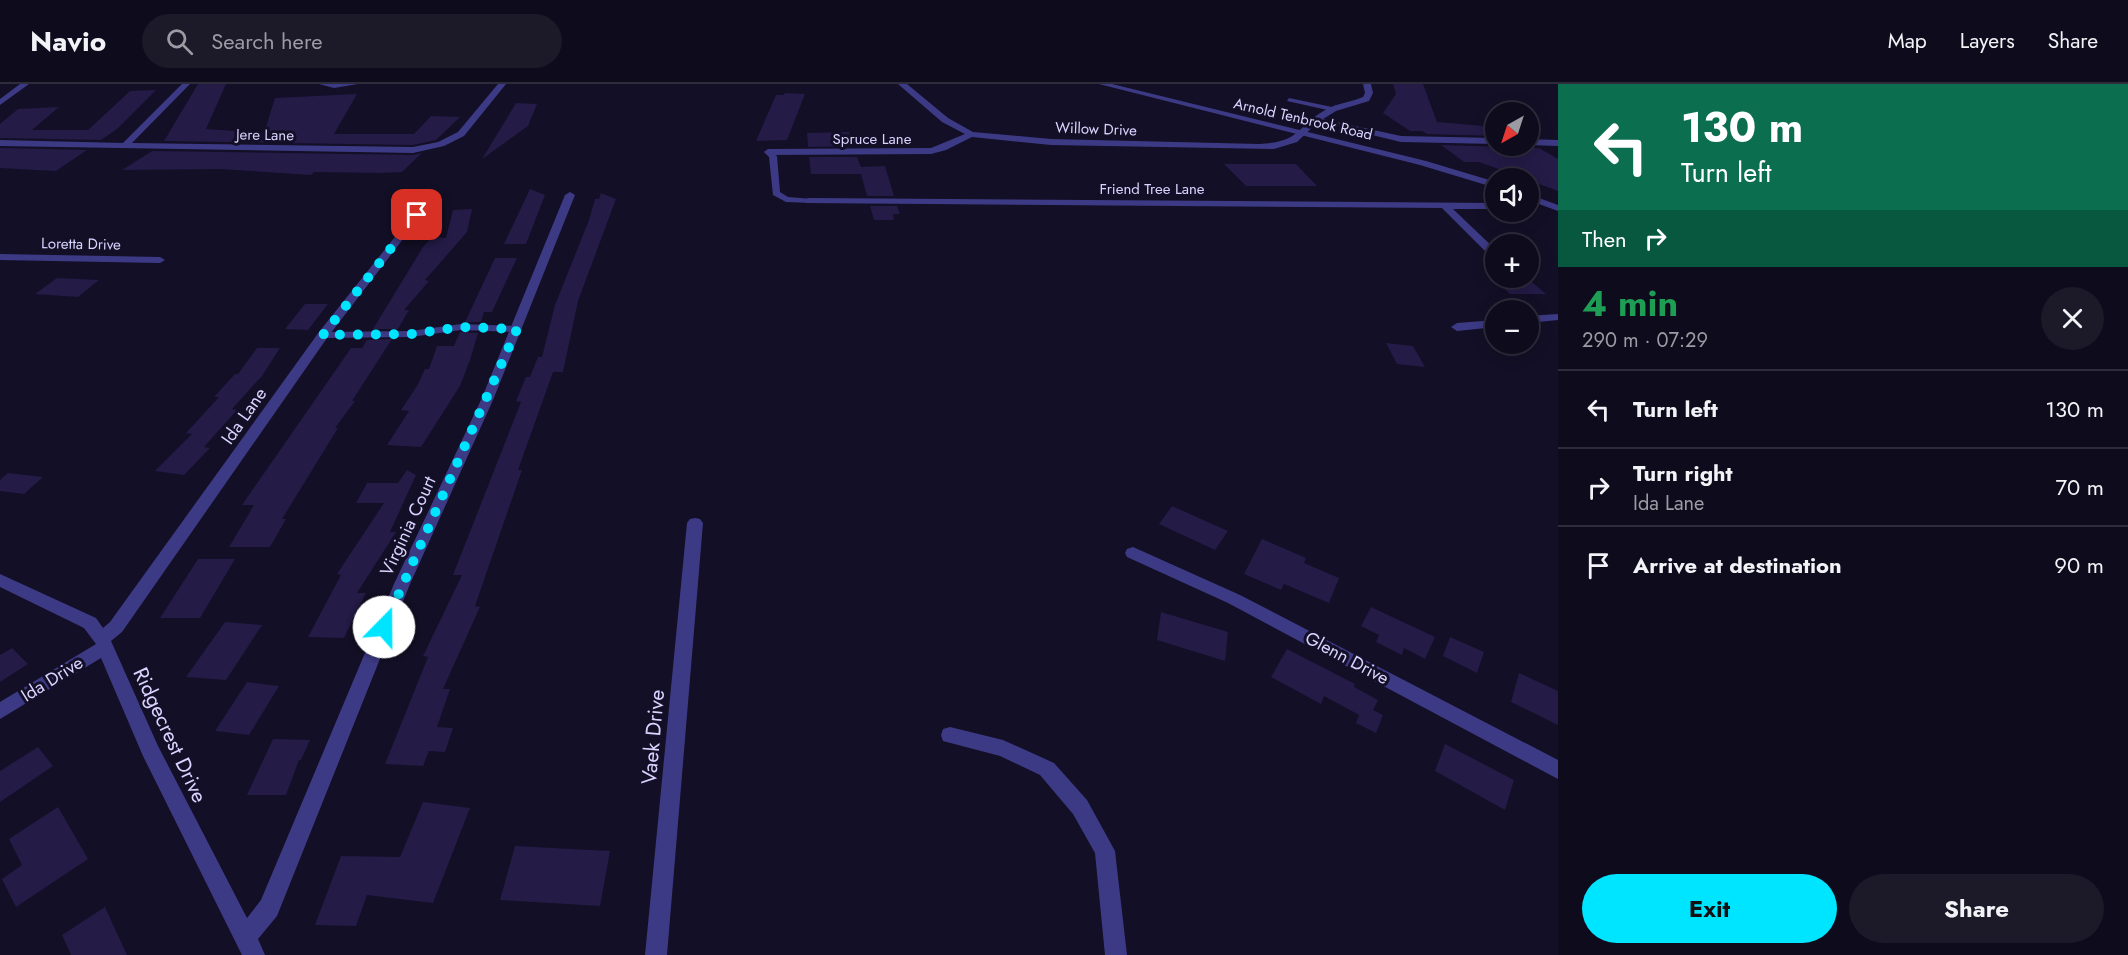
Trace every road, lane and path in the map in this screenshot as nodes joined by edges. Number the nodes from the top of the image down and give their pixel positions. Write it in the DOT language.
graph roads {
  1 [pos="25,84"];
  2 [pos="186,84"];
  3 [pos="323,84"];
  4 [pos="354,84"];
  5 [pos="502,84"];
  6 [pos="902,84"];
  7 [pos="1104,84"];
  8 [pos="1367,84"];
  9 [pos="1288,100"];
  10 [pos="0,103"];
  11 [pos="1332,109"];
  12 [pos="1318,120"];
  13 [pos="971,134"];
  14 [pos="1303,134"];
  15 [pos="1485,141"];
  16 [pos="1539,142"];
  17 [pos="0,143"];
  18 [pos="1558,143"];
  19 [pos="124,147"];
  20 [pos="768,152"];
  21 [pos="1485,182"];
  22 [pos="570,195"];
  23 [pos="809,201"];
  24 [pos="1539,202"];
  25 [pos="1485,206"];
  26 [pos="1446,207"];
  27 [pos="1558,208"];
  28 [pos="417,215"];
  29 [pos="1485,245"];
  30 [pos="0,257"];
  31 [pos="160,260"];
  32 [pos="1558,317"];
  33 [pos="1539,319"];
  34 [pos="1485,324"];
  35 [pos="1457,327"];
  36 [pos="517,329"];
  37 [pos="323,335"];
  38 [pos="695,523"];
  39 [pos="1133,554"];
  40 [pos="0,580"];
  41 [pos="104,643"];
  42 [pos="0,711"];
  43 [pos="950,735"];
  44 [pos="1558,770"];
  45 [pos="246,936"];
  46 [pos="254,955"];
  47 [pos="656,955"];
  48 [pos="1116,955"];
  1 -- 10 [label="street"];
  2 -- 19 [label="street"];
  3 -- 4 [label="street"];
  5 -- 19 [label="street, Jere Lane"];
  6 -- 13 [label="street, Willow Drive"];
  7 -- 14 [label="street, Arnold Tenbrook Road"];
  8 -- 11 [label="street"];
  9 -- 11 [label="lane"];
  11 -- 12 [label="street, Willow Drive"];
  12 -- 14 [label="street, Willow Drive"];
  12 -- 15 [label="street"];
  13 -- 14 [label="street, Willow Drive"];
  13 -- 20 [label="street, Spruce Lane"];
  14 -- 21 [label="street, Arnold Tenbrook Road"];
  16 -- 18 [label="street"];
  17 -- 19 [label="street, Jere Lane"];
  20 -- 23 [label="lane"];
  22 -- 36 [label="street, Virginia Court"];
  23 -- 26 [label="street, Friend Tree Lane"];
  24 -- 27 [label="street"];
  25 -- 26 [label="street, Friend Tree Lane"];
  26 -- 29 [label="street"];
  28 -- 37 [label="street, Ida Lane"];
  30 -- 31 [label="street, Loretta Drive"];
  32 -- 33 [label="street"];
  34 -- 35 [label="street"];
  36 -- 37 [label="lane"];
  36 -- 45 [label="street, Virginia Court"];
  37 -- 41 [label="street, Ida Lane"];
  38 -- 47 [label="street, Vaek Drive"];
  39 -- 44 [label="street, Glenn Drive"];
  40 -- 41 [label="street, Ridgecrest Drive"];
  41 -- 42 [label="street, Ida Drive"];
  41 -- 45 [label="street, Ridgecrest Drive"];
  43 -- 48 [label="street"];
  45 -- 46 [label="street, Ridgecrest Drive"];
}
